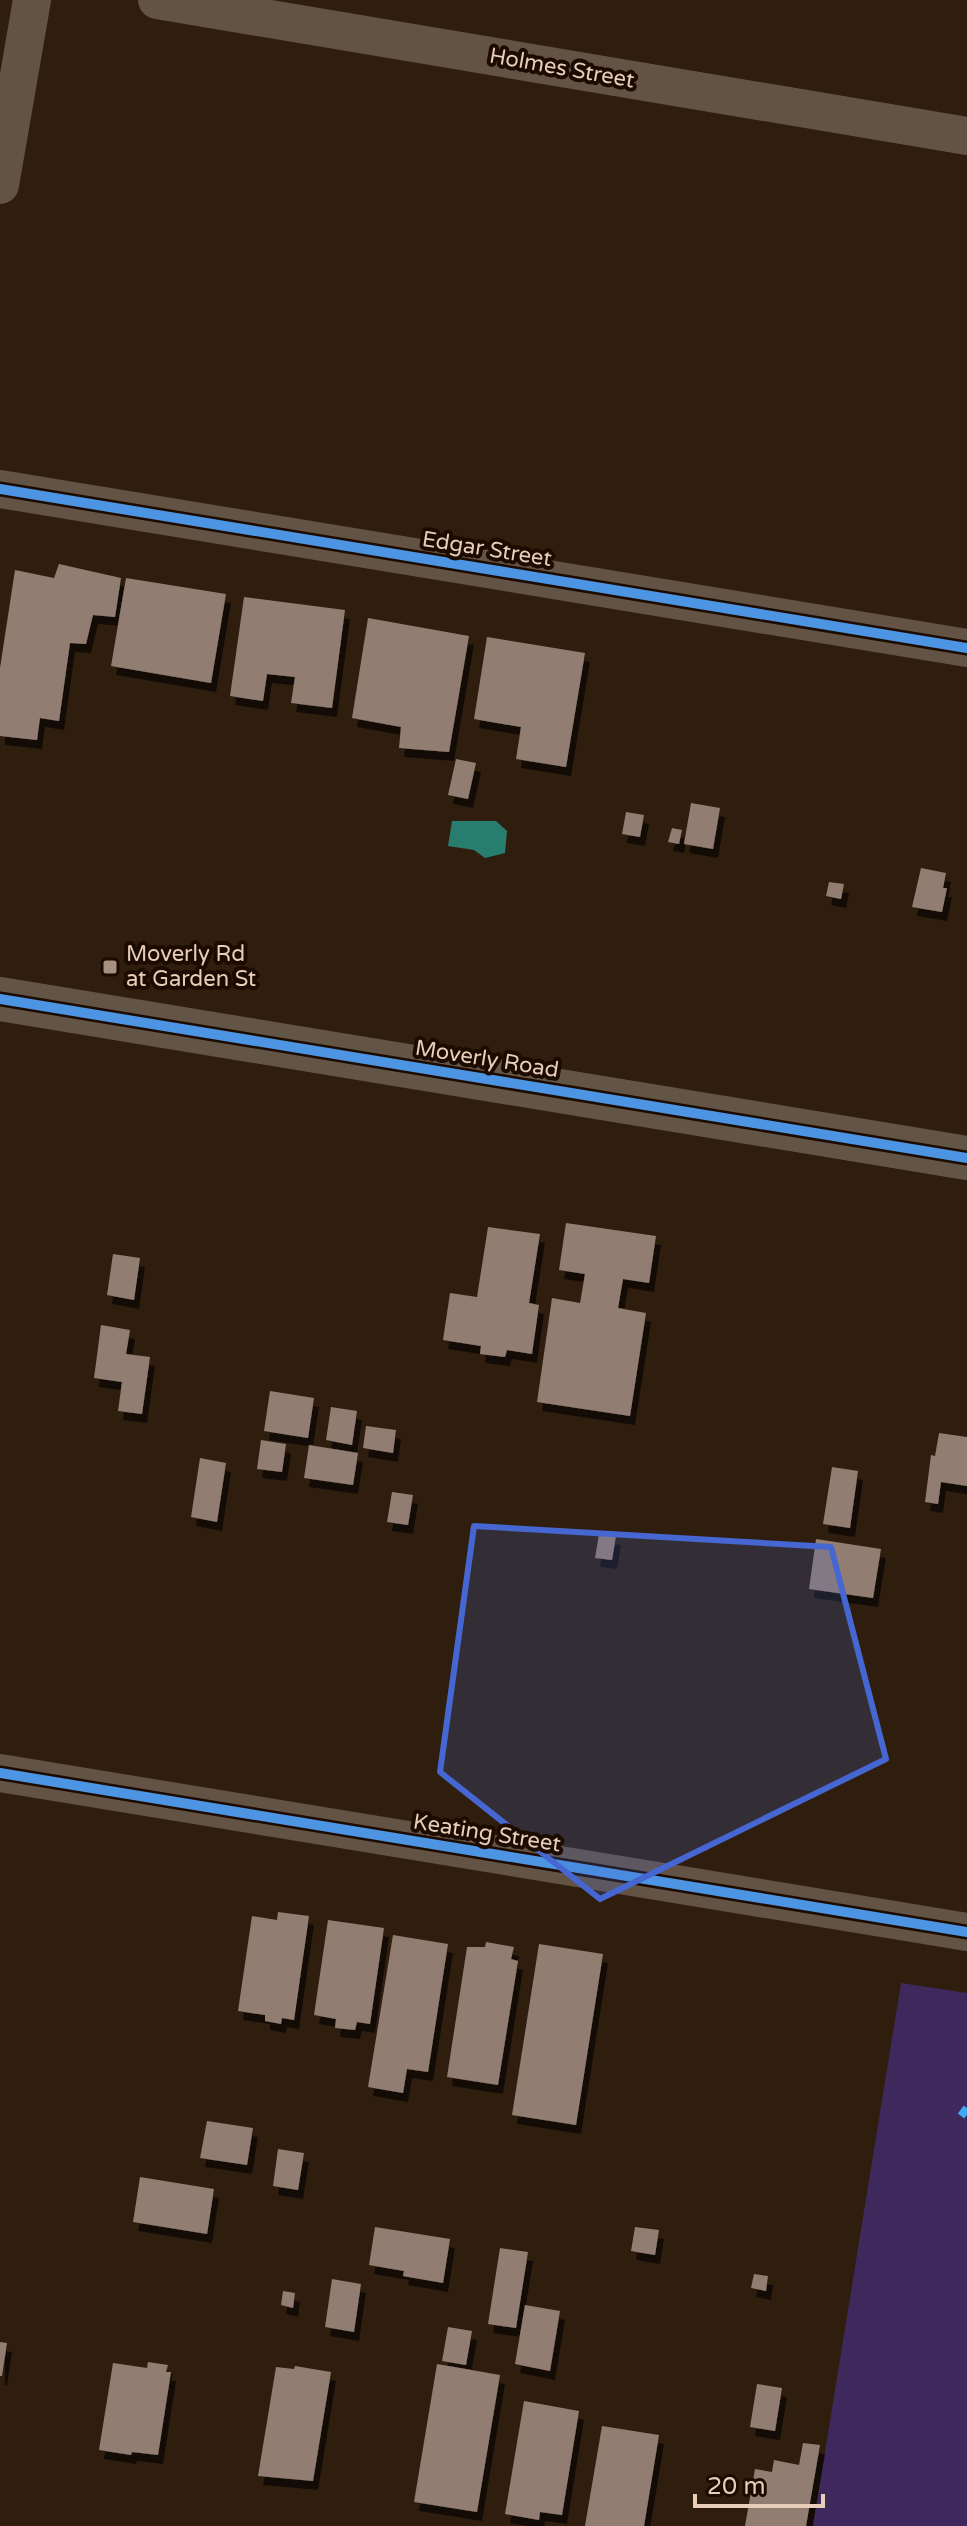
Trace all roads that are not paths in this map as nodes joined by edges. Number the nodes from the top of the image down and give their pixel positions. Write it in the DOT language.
graph roads {
  1 [pos="32,0"];
  2 [pos="157,0"];
  3 [pos="967,136"];
  4 [pos="0,185"];
  5 [pos="0,489"];
  6 [pos="967,648"];
  7 [pos="0,999"];
  8 [pos="967,1158"];
  9 [pos="0,1773"];
  10 [pos="967,1932"];
  1 -- 4 [label="street"];
  2 -- 3 [label="street, Holmes Street"];
  5 -- 6 [label="street, Edgar Street"];
  7 -- 8 [label="street, Moverly Road"];
  9 -- 10 [label="street, Keating Street"];
}
